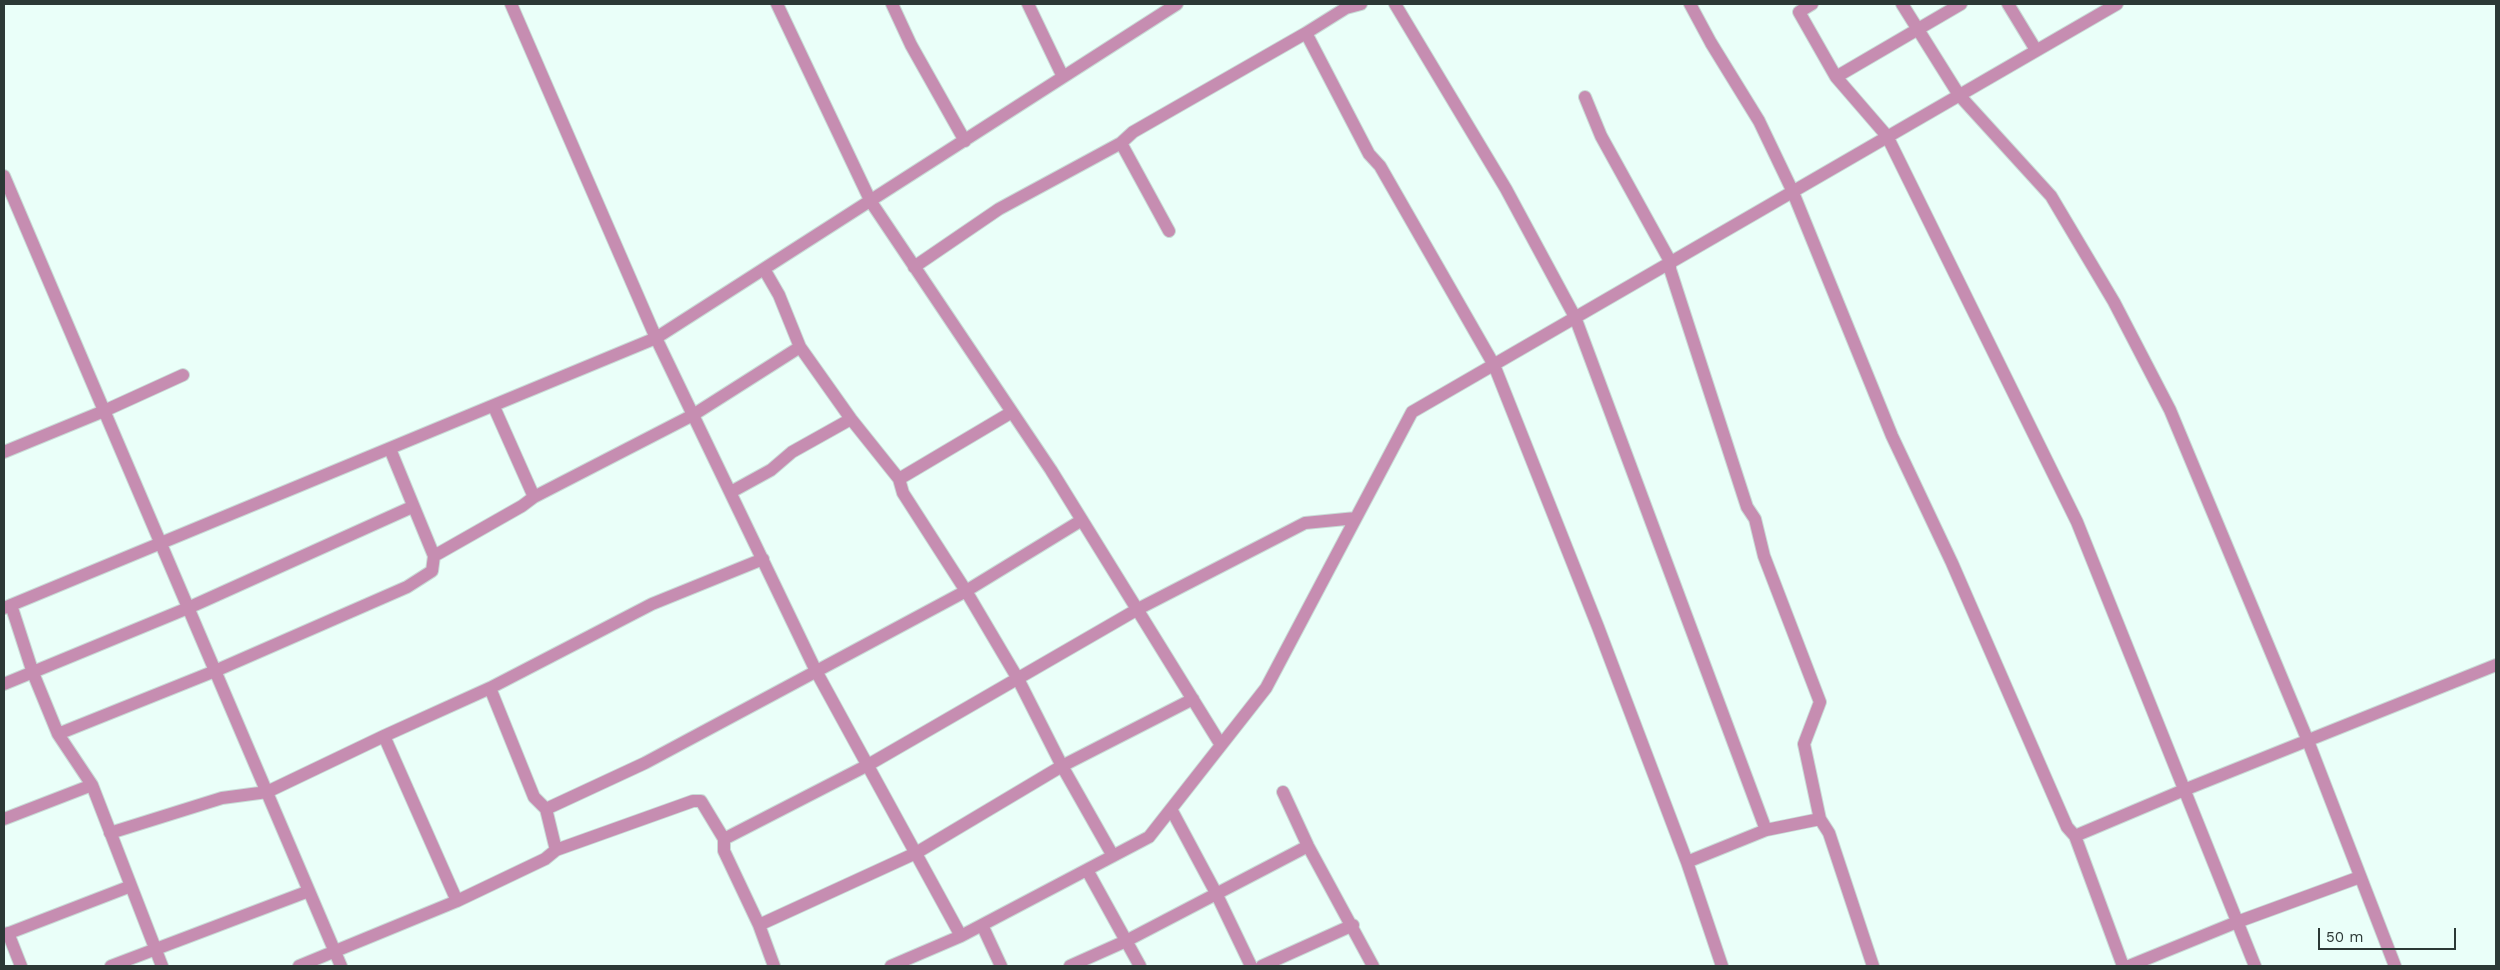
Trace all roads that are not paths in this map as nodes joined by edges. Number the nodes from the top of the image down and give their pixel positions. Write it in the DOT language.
graph roads {
  1 [pos="511,4"];
  2 [pos="777,4"];
  3 [pos="892,4"];
  4 [pos="1028,4"];
  5 [pos="1361,4"];
  6 [pos="1395,4"];
  7 [pos="1690,4"];
  8 [pos="1812,4"];
  9 [pos="1902,4"];
  10 [pos="1961,4"];
  11 [pos="2008,4"];
  12 [pos="2116,4"];
  13 [pos="1173,5"];
  14 [pos="1345,6"];
  15 [pos="1917,29"];
  16 [pos="1306,33"];
  17 [pos="2036,50"];
  18 [pos="1063,77"];
  19 [pos="1836,77"];
  20 [pos="1959,94"];
  21 [pos="1585,97"];
  22 [pos="1887,136"];
  23 [pos="965,141"];
  24 [pos="1121,142"];
  25 [pos="4,176"];
  26 [pos="1792,190"];
  27 [pos="870,202"];
  28 [pos="1169,231"];
  29 [pos="1670,261"];
  30 [pos="914,267"];
  31 [pos="764,269"];
  32 [pos="1575,317"];
  33 [pos="656,338"];
  34 [pos="800,347"];
  35 [pos="1494,365"];
  36 [pos="183,374"];
  37 [pos="494,407"];
  38 [pos="104,411"];
  39 [pos="1012,412"];
  40 [pos="693,415"];
  41 [pos="851,419"];
  42 [pos="390,448"];
  43 [pos="4,452"];
  44 [pos="899,479"];
  45 [pos="731,492"];
  46 [pos="534,497"];
  47 [pos="412,507"];
  48 [pos="1356,518"];
  49 [pos="1082,520"];
  50 [pos="161,544"];
  51 [pos="434,556"];
  52 [pos="763,559"];
  53 [pos="966,591"];
  54 [pos="7,607"];
  55 [pos="188,608"];
  56 [pos="1138,611"];
  57 [pos="2496,665"];
  58 [pos="215,671"];
  59 [pos="816,671"];
  60 [pos="33,673"];
  61 [pos="1018,680"];
  62 [pos="4,684"];
  63 [pos="490,688"];
  64 [pos="1193,699"];
  65 [pos="58,734"];
  66 [pos="384,736"];
  67 [pos="2308,741"];
  68 [pos="1222,745"];
  69 [pos="868,765"];
  70 [pos="1062,766"];
  71 [pos="92,785"];
  72 [pos="2184,790"];
  73 [pos="267,792"];
  74 [pos="1283,792"];
  75 [pos="546,809"];
  76 [pos="1171,810"];
  77 [pos="4,819"];
  78 [pos="1820,819"];
  79 [pos="1766,830"];
  80 [pos="110,833"];
  81 [pos="2075,836"];
  82 [pos="724,839"];
  83 [pos="1308,846"];
  84 [pos="556,850"];
  85 [pos="916,853"];
  86 [pos="1112,856"];
  87 [pos="1687,862"];
  88 [pos="1087,870"];
  89 [pos="2360,877"];
  90 [pos="130,886"];
  91 [pos="309,891"];
  92 [pos="1216,893"];
  93 [pos="457,901"];
  94 [pos="2237,922"];
  95 [pos="759,925"];
  96 [pos="982,925"];
  97 [pos="1353,925"];
  98 [pos="6,934"];
  99 [pos="961,936"];
  100 [pos="1126,941"];
  101 [pos="155,949"];
  102 [pos="335,952"];
  103 [pos="21,966"];
  104 [pos="111,966"];
  105 [pos="162,966"];
  106 [pos="299,966"];
  107 [pos="341,966"];
  108 [pos="774,966"];
  109 [pos="891,966"];
  110 [pos="1002,966"];
  111 [pos="1070,966"];
  112 [pos="1140,966"];
  113 [pos="1251,966"];
  114 [pos="1262,966"];
  115 [pos="1373,966"];
  116 [pos="1722,966"];
  117 [pos="1873,966"];
  118 [pos="2123,966"];
  119 [pos="2129,966"];
  120 [pos="2256,966"];
  121 [pos="2395,966"];
  1 -- 33 [label="street"];
  2 -- 27 [label="street"];
  3 -- 23 [label="street"];
  4 -- 18 [label="street"];
  5 -- 14 [label="street"];
  6 -- 32 [label="street"];
  7 -- 26 [label="street"];
  8 -- 19 [label="street"];
  9 -- 15 [label="street"];
  10 -- 15 [label="street"];
  11 -- 17 [label="street"];
  12 -- 17 [label="street"];
  13 -- 18 [label="street"];
  14 -- 16 [label="street"];
  15 -- 19 [label="street"];
  15 -- 20 [label="street"];
  16 -- 24 [label="street"];
  16 -- 35 [label="street"];
  17 -- 20 [label="street"];
  18 -- 23 [label="street"];
  19 -- 22 [label="street"];
  20 -- 22 [label="street"];
  20 -- 67 [label="street"];
  21 -- 29 [label="street"];
  22 -- 26 [label="street"];
  22 -- 72 [label="street"];
  23 -- 27 [label="street"];
  24 -- 28 [label="street"];
  24 -- 30 [label="street"];
  25 -- 38 [label="street"];
  26 -- 29 [label="street"];
  26 -- 81 [label="street"];
  27 -- 30 [label="street"];
  27 -- 31 [label="street"];
  29 -- 32 [label="street"];
  29 -- 78 [label="street"];
  30 -- 39 [label="street"];
  31 -- 33 [label="street"];
  31 -- 34 [label="street"];
  32 -- 35 [label="street"];
  32 -- 79 [label="street"];
  33 -- 37 [label="street"];
  33 -- 40 [label="street"];
  34 -- 40 [label="street"];
  34 -- 41 [label="street"];
  35 -- 48 [label="street"];
  35 -- 87 [label="street"];
  36 -- 38 [label="street"];
  37 -- 42 [label="street"];
  37 -- 46 [label="street"];
  38 -- 43 [label="street"];
  38 -- 50 [label="street"];
  39 -- 44 [label="street"];
  39 -- 49 [label="street"];
  40 -- 45 [label="street"];
  40 -- 46 [label="street"];
  41 -- 44 [label="street"];
  41 -- 45 [label="street"];
  42 -- 47 [label="street"];
  42 -- 50 [label="street"];
  44 -- 53 [label="street"];
  45 -- 52 [label="street"];
  46 -- 51 [label="street"];
  47 -- 51 [label="street"];
  47 -- 55 [label="street"];
  48 -- 56 [label="street"];
  48 -- 68 [label="street"];
  49 -- 53 [label="street"];
  49 -- 56 [label="street"];
  50 -- 54 [label="street"];
  50 -- 55 [label="street"];
  51 -- 58 [label="street"];
  52 -- 59 [label="street"];
  52 -- 63 [label="street"];
  53 -- 59 [label="street"];
  53 -- 61 [label="street"];
  54 -- 60 [label="street"];
  55 -- 58 [label="street"];
  55 -- 60 [label="street"];
  56 -- 61 [label="street"];
  56 -- 64 [label="street"];
  57 -- 67 [label="street"];
  58 -- 65 [label="street"];
  58 -- 73 [label="street"];
  59 -- 69 [label="street"];
  59 -- 75 [label="street"];
  60 -- 62 [label="street"];
  60 -- 65 [label="street"];
  61 -- 69 [label="street"];
  61 -- 70 [label="street"];
  63 -- 66 [label="street"];
  63 -- 75 [label="street"];
  64 -- 68 [label="street"];
  64 -- 70 [label="street"];
  65 -- 71 [label="street"];
  66 -- 73 [label="street"];
  66 -- 93 [label="street"];
  67 -- 72 [label="street"];
  67 -- 89 [label="street"];
  68 -- 76 [label="street"];
  69 -- 82 [label="street"];
  69 -- 85 [label="street"];
  70 -- 85 [label="street"];
  70 -- 86 [label="street"];
  71 -- 77 [label="street"];
  71 -- 80 [label="street"];
  72 -- 81 [label="street"];
  72 -- 94 [label="street"];
  73 -- 80 [label="street"];
  73 -- 91 [label="street"];
  74 -- 83 [label="street"];
  75 -- 84 [label="street"];
  76 -- 86 [label="street"];
  76 -- 92 [label="street"];
  78 -- 79 [label="street"];
  78 -- 117 [label="street"];
  79 -- 87 [label="street"];
  80 -- 90 [label="street"];
  81 -- 118 [label="street"];
  82 -- 84 [label="street"];
  82 -- 95 [label="street"];
  83 -- 92 [label="street"];
  83 -- 97 [label="street"];
  84 -- 93 [label="street"];
  85 -- 95 [label="street"];
  85 -- 99 [label="street"];
  86 -- 88 [label="street"];
  87 -- 116 [label="street"];
  88 -- 96 [label="street"];
  88 -- 100 [label="street"];
  89 -- 94 [label="street"];
  89 -- 121 [label="street"];
  90 -- 98 [label="street"];
  90 -- 101 [label="street"];
  91 -- 101 [label="street"];
  91 -- 102 [label="street"];
  92 -- 100 [label="street"];
  92 -- 113 [label="street"];
  93 -- 102 [label="street"];
  94 -- 119 [label="street"];
  94 -- 120 [label="street"];
  95 -- 108 [label="street"];
  96 -- 99 [label="street"];
  96 -- 110 [label="street"];
  97 -- 114 [label="street"];
  97 -- 115 [label="street"];
  98 -- 103 [label="street"];
  99 -- 109 [label="street"];
  100 -- 111 [label="street"];
  100 -- 112 [label="street"];
  101 -- 104 [label="street"];
  101 -- 105 [label="street"];
  102 -- 106 [label="street"];
  102 -- 107 [label="street"];
}
